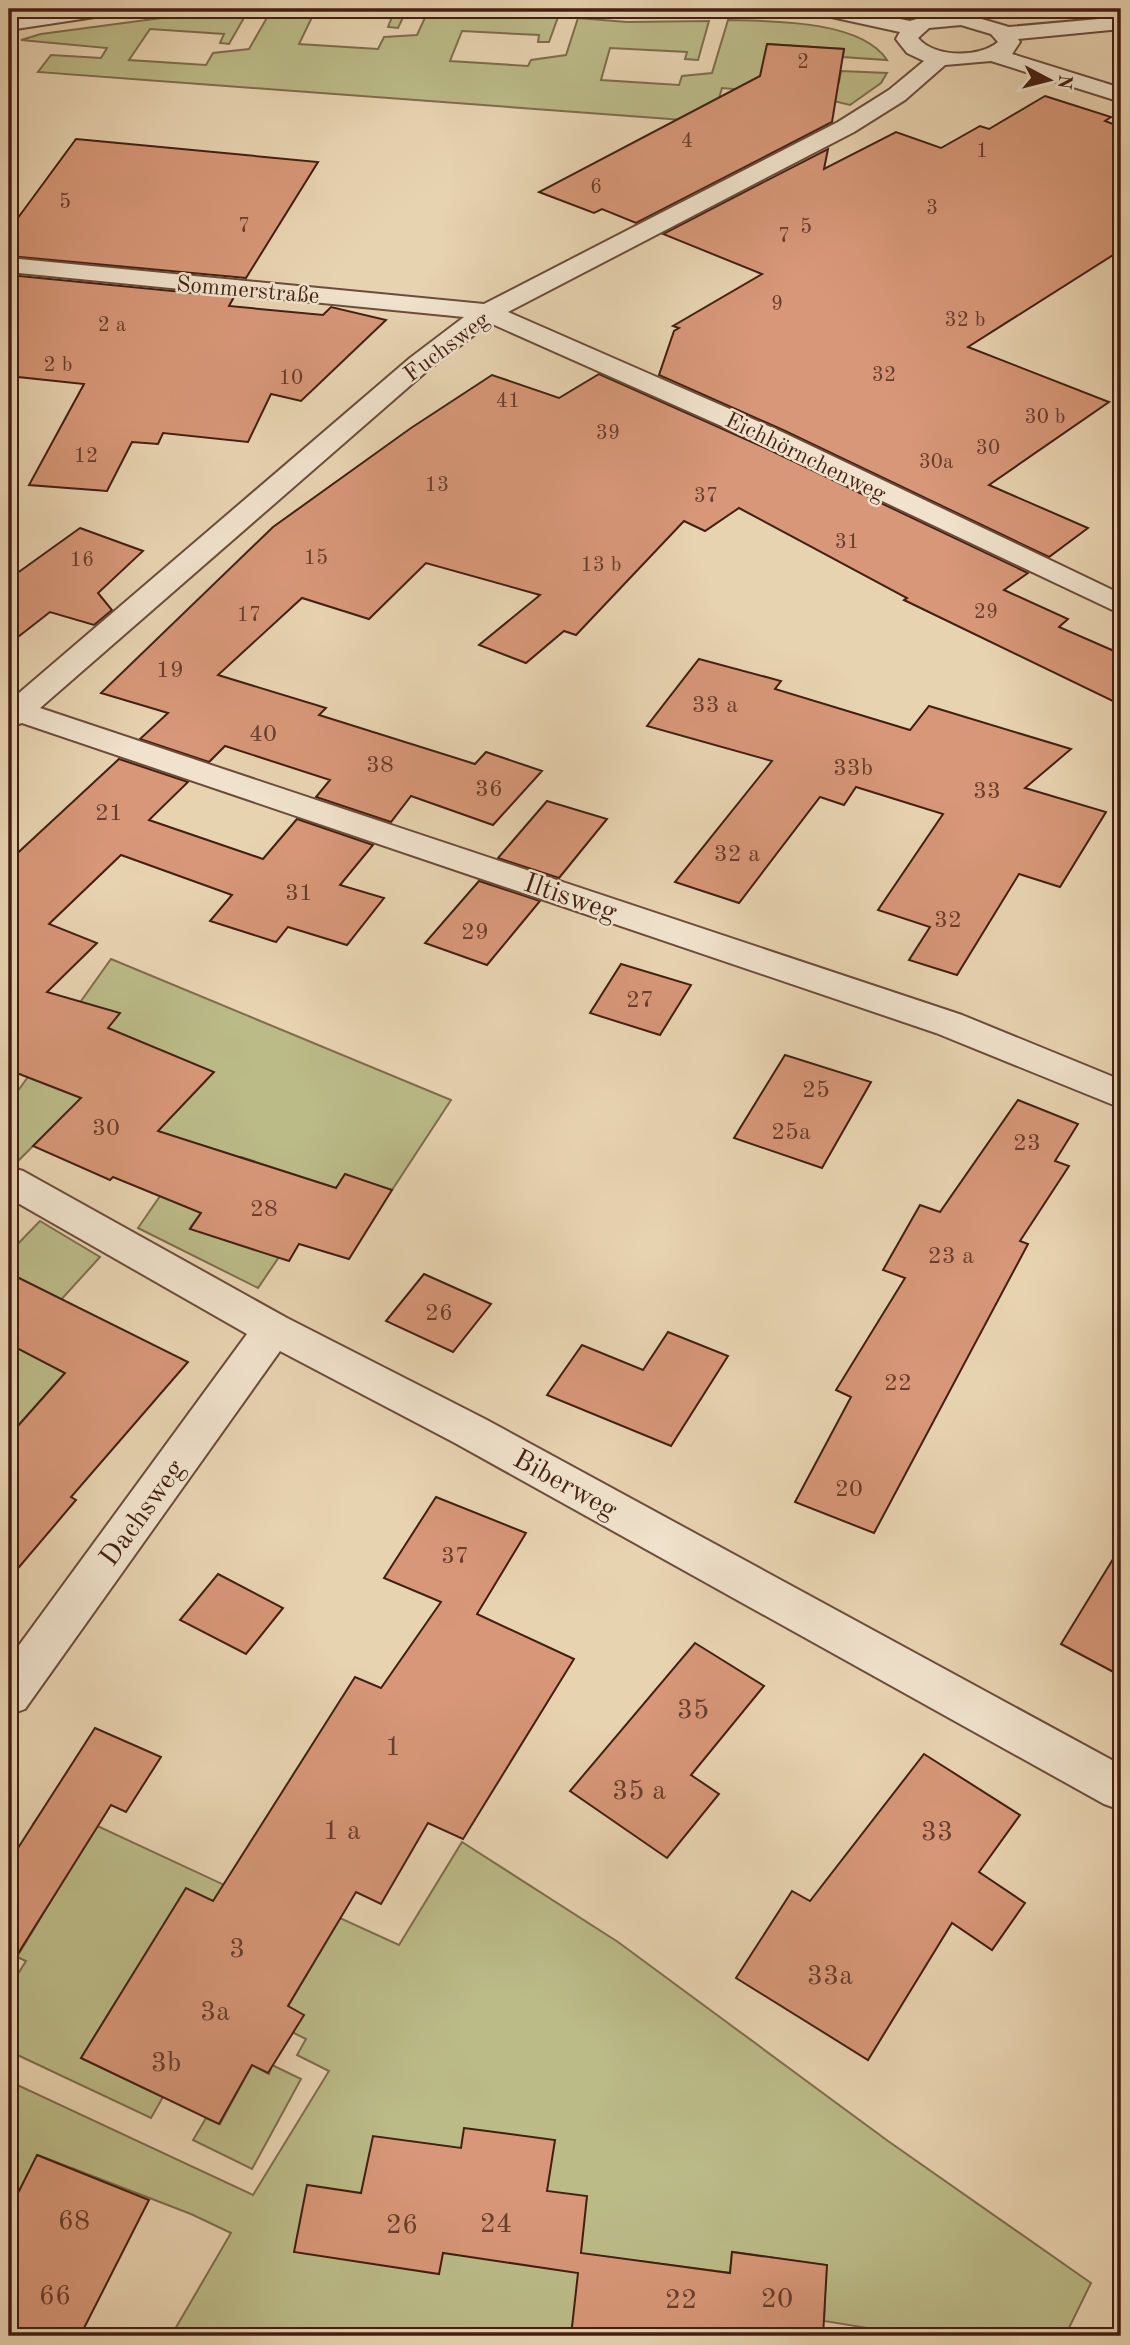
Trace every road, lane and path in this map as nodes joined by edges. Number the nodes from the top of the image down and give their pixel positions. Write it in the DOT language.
graph roads {
  1 [pos="108,9"];
  2 [pos="820,9"];
  3 [pos="1121,23"];
  4 [pos="9,24"];
  5 [pos="913,28"];
  6 [pos="1005,34"];
  7 [pos="994,55"];
  8 [pos="940,58"];
  9 [pos="1121,95"];
  10 [pos="9,265"];
  11 [pos="488,312"];
  12 [pos="1121,605"];
  13 [pos="11,712"];
  14 [pos="1121,1095"];
  15 [pos="9,1181"];
  16 [pos="273,1329"];
  17 [pos="9,1695"];
  18 [pos="1121,1788"];
  1 -- 4 [label="street"];
  2 -- 5 [label="street"];
  3 -- 6 [label="street"];
  5 -- 6 [label="street"];
  5 -- 8 [label="street"];
  6 -- 7 [label="street"];
  7 -- 8 [label="street"];
  7 -- 9 [label="street"];
  8 -- 11 [label="street, Fuchsweg"];
  10 -- 11 [label="street, Sommerstraße"];
  11 -- 12 [label="street, Eichhörnchenweg"];
  11 -- 13 [label="street, Fuchsweg"];
  13 -- 14 [label="street, Iltisweg"];
  15 -- 16 [label="street, Biberweg"];
  16 -- 17 [label="street, Dachsweg"];
  16 -- 18 [label="street, Biberweg"];
}
